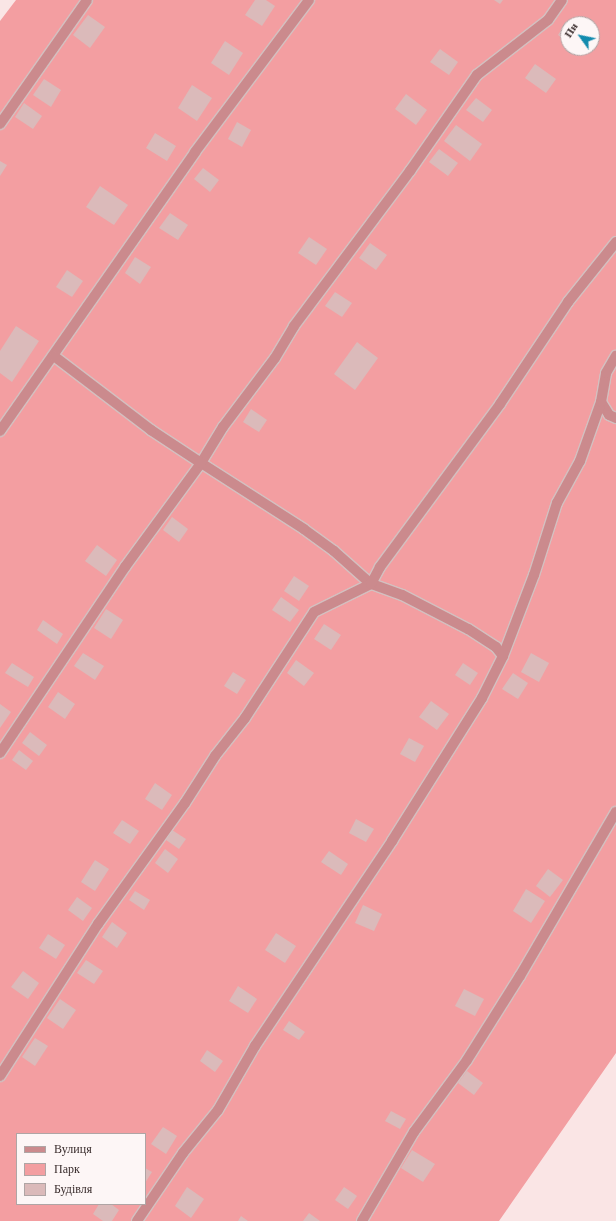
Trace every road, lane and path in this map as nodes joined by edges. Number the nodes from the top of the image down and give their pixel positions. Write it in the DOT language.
graph roads {
  1 [pos="87,0"];
  2 [pos="309,0"];
  3 [pos="562,0"];
  4 [pos="0,124"];
  5 [pos="616,242"];
  6 [pos="54,356"];
  7 [pos="616,356"];
  8 [pos="600,402"];
  9 [pos="616,418"];
  10 [pos="0,431"];
  11 [pos="201,463"];
  12 [pos="371,584"];
  13 [pos="504,656"];
  14 [pos="0,753"];
  15 [pos="616,812"];
  16 [pos="0,1076"];
  17 [pos="137,1221"];
  18 [pos="362,1221"];
  1 -- 4 [label="street"];
  2 -- 6 [label="street"];
  3 -- 11 [label="street"];
  5 -- 12 [label="street"];
  6 -- 10 [label="street"];
  6 -- 11 [label="street"];
  7 -- 8 [label="street"];
  8 -- 9 [label="street"];
  8 -- 13 [label="street"];
  11 -- 12 [label="street"];
  11 -- 14 [label="street"];
  12 -- 13 [label="street"];
  12 -- 16 [label="street"];
  13 -- 17 [label="street"];
  15 -- 18 [label="street"];
}
